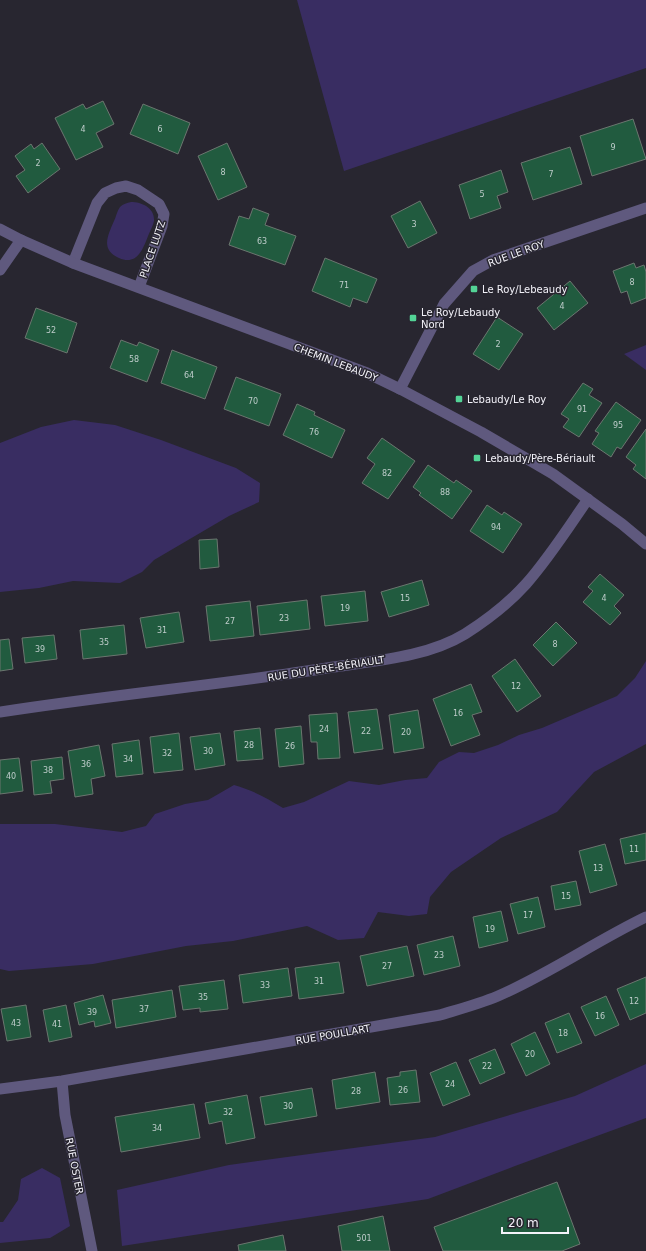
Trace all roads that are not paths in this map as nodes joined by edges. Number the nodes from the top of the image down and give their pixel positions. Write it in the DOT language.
graph roads {
  1 [pos="646,208"];
  2 [pos="0,229"];
  3 [pos="21,240"];
  4 [pos="73,263"];
  5 [pos="0,270"];
  6 [pos="139,287"];
  7 [pos="400,388"];
  8 [pos="588,499"];
  9 [pos="646,544"];
  10 [pos="0,712"];
  11 [pos="646,917"];
  12 [pos="62,1081"];
  13 [pos="0,1089"];
  14 [pos="92,1251"];
  1 -- 7 [label="street, RUE LE ROY"];
  2 -- 3 [label="street, CHEMIN LEBAUDY"];
  3 -- 4 [label="street, CHEMIN LEBAUDY"];
  3 -- 5 [label="street"];
  4 -- 6 [label="street, CHEMIN LEBAUDY"];
  4 -- 6 [label="street, PLACE LUTZ"];
  6 -- 7 [label="street, CHEMIN LEBAUDY"];
  7 -- 8 [label="street, CHEMIN LEBAUDY"];
  8 -- 9 [label="street, CHEMIN LEBAUDY"];
  8 -- 10 [label="street, RUE DU PÈRE-BÉRIAULT"];
  11 -- 12 [label="street, RUE POULLART"];
  12 -- 13 [label="street, RUE POULLART"];
  12 -- 14 [label="street, RUE OSTER"];
}
